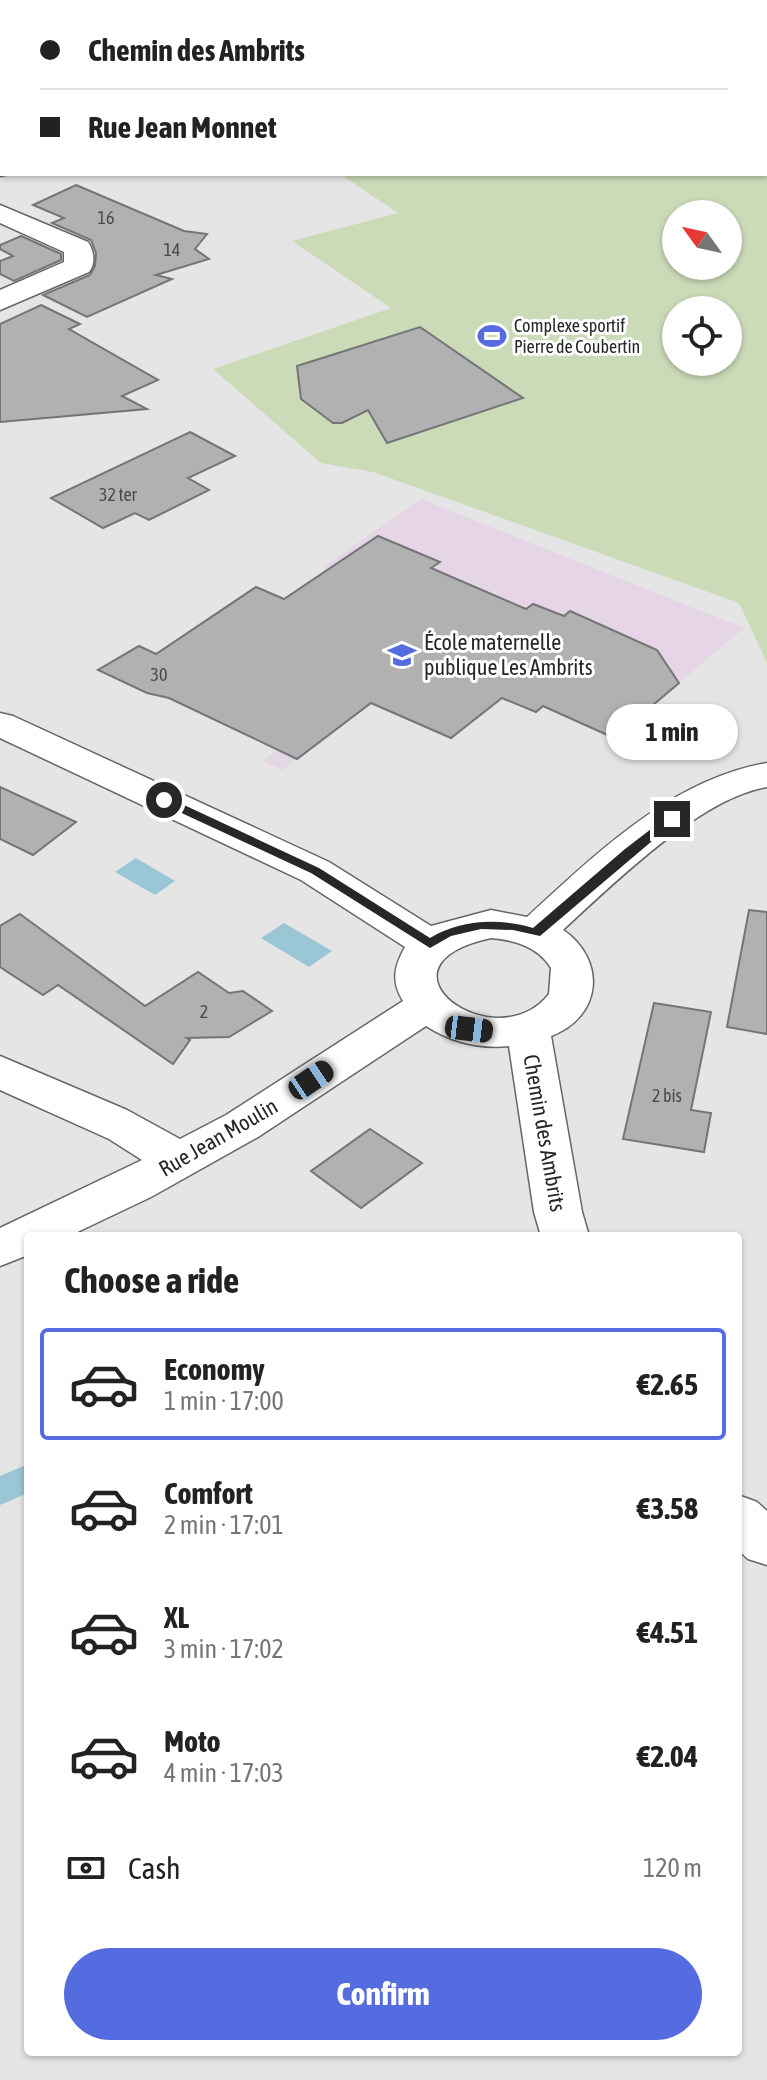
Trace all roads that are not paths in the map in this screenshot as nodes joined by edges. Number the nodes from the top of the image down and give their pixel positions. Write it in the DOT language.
graph roads {
  1 [pos="0,213"];
  2 [pos="0,301"];
  3 [pos="0,724"];
  4 [pos="767,775"];
  5 [pos="535,933"];
  6 [pos="430,944"];
  7 [pos="426,1007"];
  8 [pos="528,1029"];
  9 [pos="0,1071"];
  10 [pos="177,1162"];
  11 [pos="33,1232"];
  12 [pos="564,1232"];
  13 [pos="24,1236"];
  14 [pos="0,1248"];
  15 [pos="742,1521"];
  16 [pos="767,1543"];
  1 -- 2 [label="street"];
  3 -- 6 [label="street"];
  4 -- 5 [label="street"];
  5 -- 6 [label="street"];
  5 -- 8 [label="street"];
  6 -- 7 [label="street"];
  7 -- 8 [label="street"];
  7 -- 10 [label="street, Rue Jean Moulin"];
  8 -- 12 [label="street, Chemin des Ambrits"];
  9 -- 10 [label="street"];
  10 -- 11 [label="street, Rue Jean Moulin"];
  13 -- 14 [label="street, Rue Jean Moulin"];
  15 -- 16 [label="street"];
}
